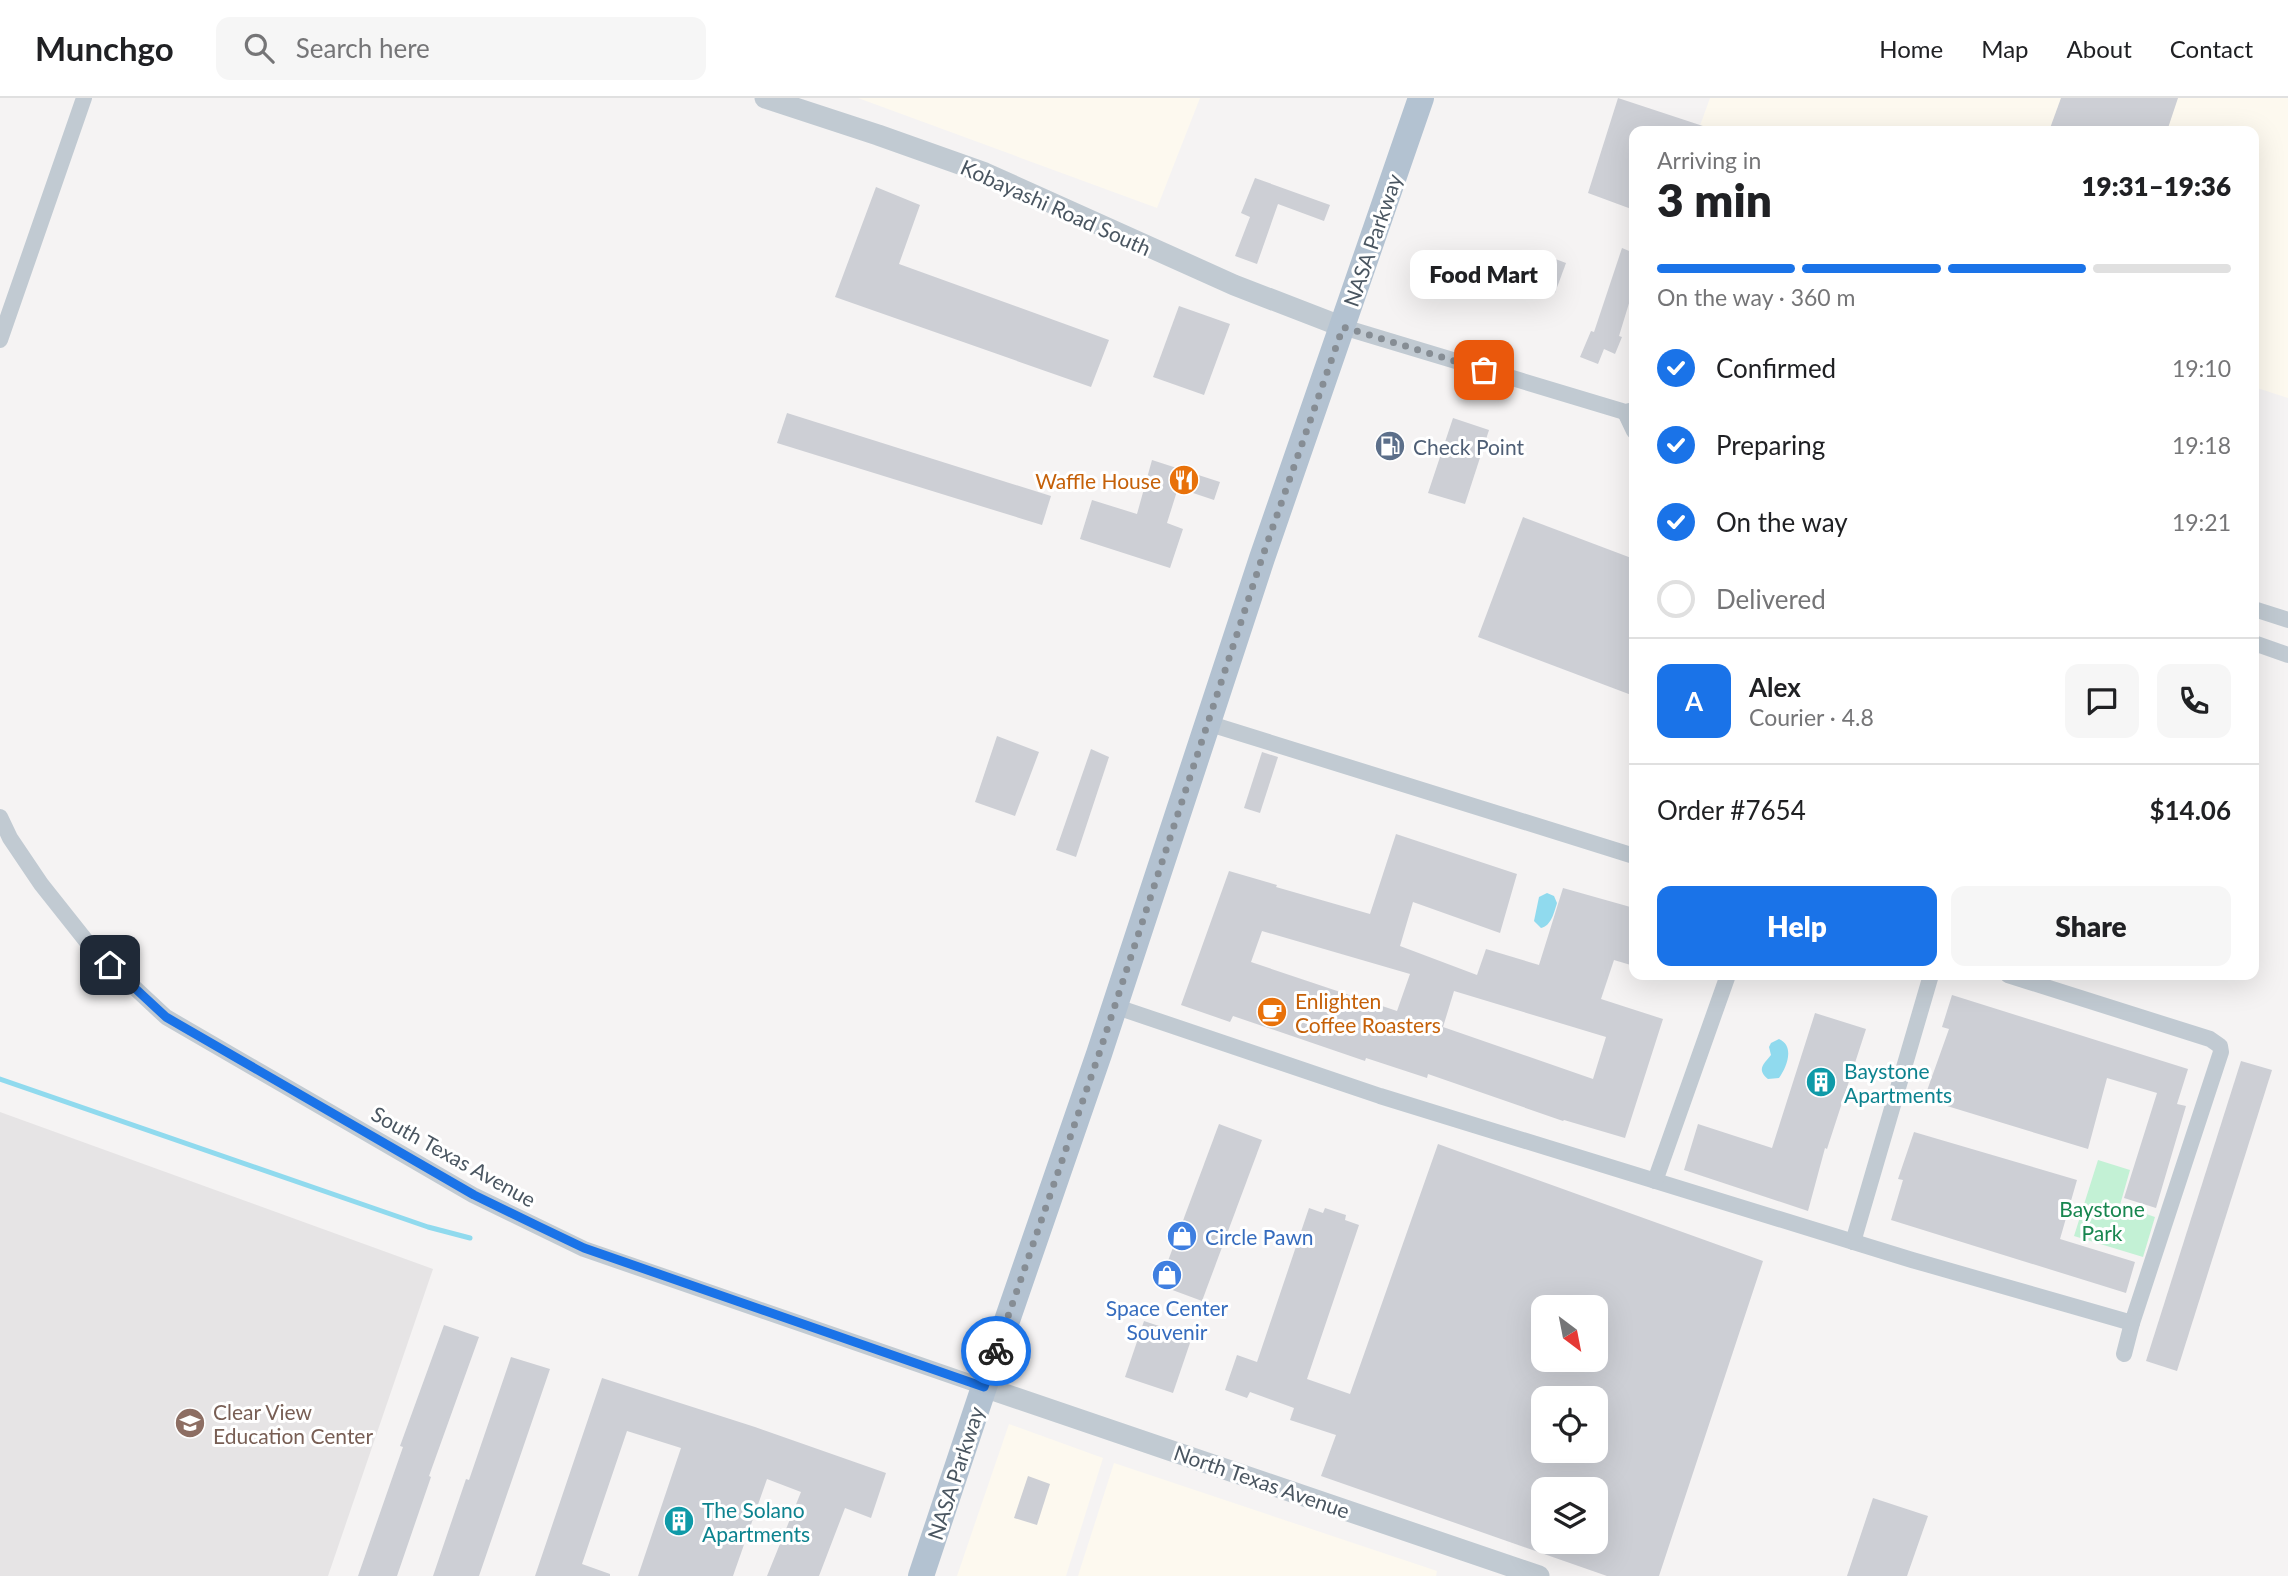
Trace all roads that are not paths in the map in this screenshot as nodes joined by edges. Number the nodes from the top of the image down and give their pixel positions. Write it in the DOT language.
graph roads {
  1 [pos="84,98"];
  2 [pos="765,98"];
  3 [pos="1421,98"];
  4 [pos="1343,327"];
  5 [pos="0,340"];
  6 [pos="1629,411"];
  7 [pos="2259,611"];
  8 [pos="2288,620"];
  9 [pos="2259,645"];
  10 [pos="2288,655"];
  11 [pos="1207,723"];
  12 [pos="0,817"];
  13 [pos="1629,854"];
  14 [pos="1726,980"];
  15 [pos="1930,980"];
  16 [pos="2024,980"];
  17 [pos="1114,1006"];
  18 [pos="1655,1181"];
  19 [pos="1853,1242"];
  20 [pos="2132,1323"];
  21 [pos="2124,1354"];
  22 [pos="984,1387"];
  23 [pos="1503,1570"];
  24 [pos="921,1576"];
  25 [pos="1539,1576"];
  1 -- 5 [label="street"];
  2 -- 4 [label="street, Kobayashi Road South"];
  3 -- 4 [label="main road, NASA Parkway"];
  4 -- 6 [label="street"];
  4 -- 11 [label="main road, NASA Parkway"];
  7 -- 8 [label="street"];
  9 -- 10 [label="street"];
  11 -- 13 [label="street"];
  11 -- 17 [label="main road, NASA Parkway"];
  12 -- 22 [label="street, South Texas Avenue"];
  14 -- 18 [label="street"];
  15 -- 19 [label="street"];
  16 -- 20 [label="street"];
  17 -- 18 [label="street"];
  17 -- 22 [label="main road, NASA Parkway"];
  18 -- 19 [label="street"];
  19 -- 20 [label="street"];
  20 -- 21 [label="street"];
  22 -- 23 [label="street, North Texas Avenue"];
  22 -- 24 [label="main road, NASA Parkway"];
  23 -- 25 [label="street, North Texas Avenue"];
}
